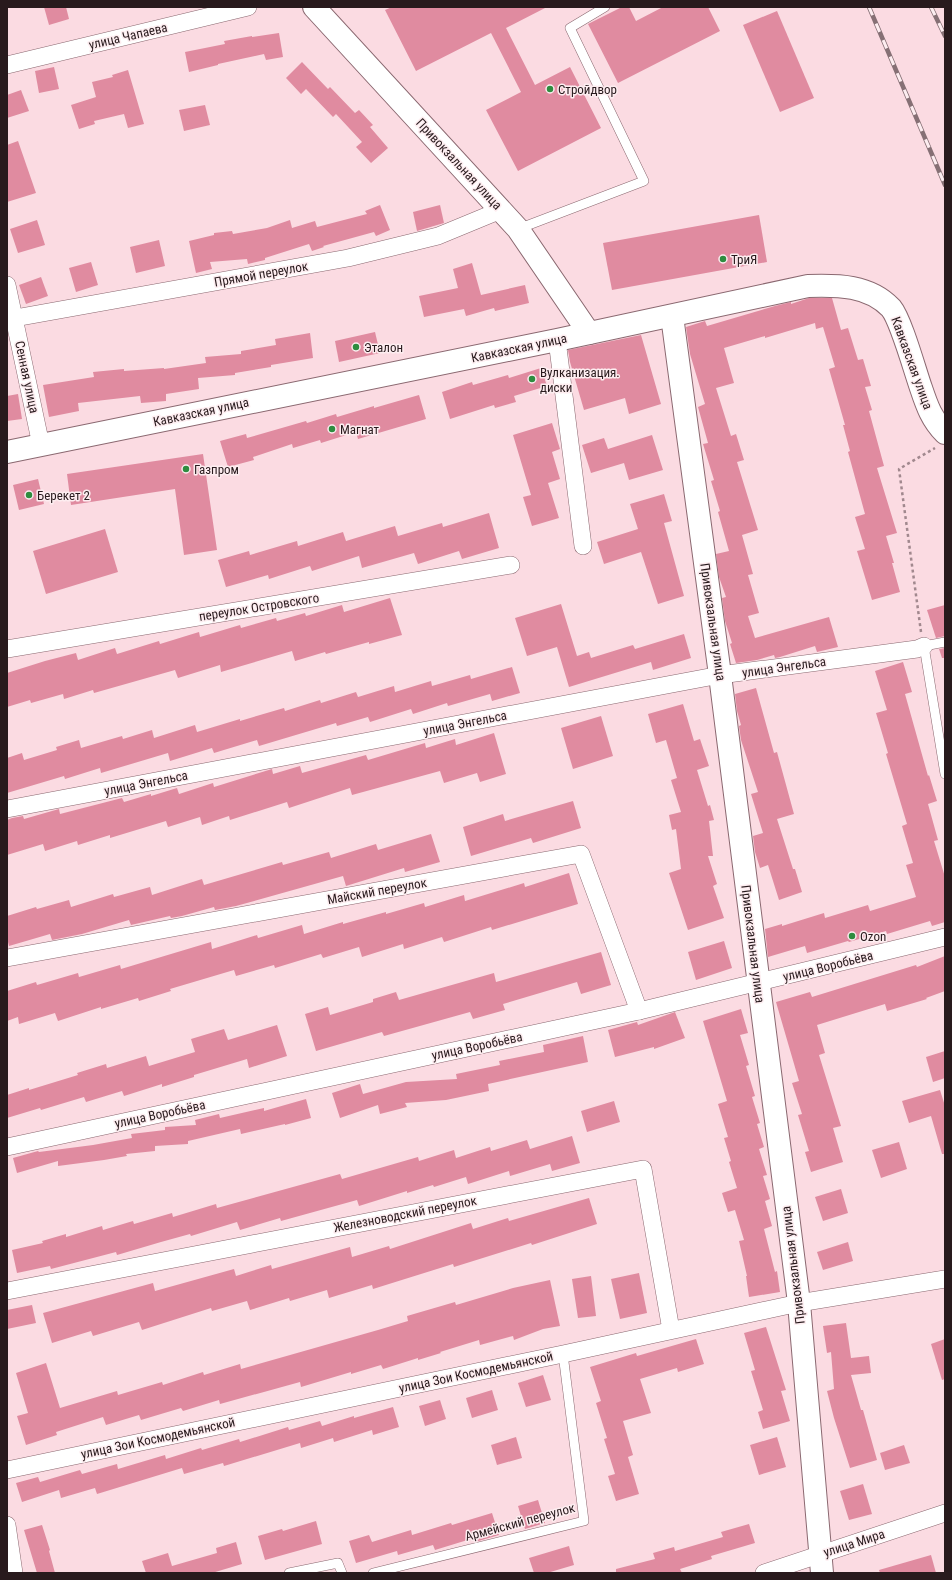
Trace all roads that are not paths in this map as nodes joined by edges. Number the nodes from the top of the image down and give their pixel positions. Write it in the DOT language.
graph roads {
  1 [pos="248,7"];
  2 [pos="314,7"];
  3 [pos="605,7"];
  4 [pos="7,65"];
  5 [pos="501,210"];
  6 [pos="518,229"];
  7 [pos="7,285"];
  8 [pos="672,316"];
  9 [pos="15,318"];
  10 [pos="589,333"];
  11 [pos="557,340"];
  12 [pos="942,440"];
  13 [pos="41,445"];
  14 [pos="7,452"];
  15 [pos="583,546"];
  16 [pos="511,565"];
  17 [pos="945,642"];
  18 [pos="924,646"];
  19 [pos="7,649"];
  20 [pos="720,675"];
  21 [pos="945,774"];
  22 [pos="7,809"];
  23 [pos="945,937"];
  24 [pos="7,958"];
  25 [pos="758,983"];
  26 [pos="639,1011"];
  27 [pos="7,1147"];
  28 [pos="945,1279"];
  29 [pos="7,1291"];
  30 [pos="799,1304"];
  31 [pos="671,1330"];
  32 [pos="563,1354"];
  33 [pos="7,1470"];
  34 [pos="945,1513"];
  35 [pos="7,1525"];
  36 [pos="820,1564"];
  37 [pos="14,1573"];
  38 [pos="289,1573"];
  39 [pos="342,1573"];
  40 [pos="373,1573"];
  41 [pos="764,1573"];
  1 -- 4 [label="street, улица Чапаева"];
  2 -- 5 [label="street, Привокзальная улица"];
  3 -- 6 [label="lane"];
  5 -- 6 [label="street, Привокзальная улица"];
  5 -- 9 [label="street, Прямой переулок"];
  6 -- 10 [label="street, Привокзальная улица"];
  7 -- 9 [label="street, Сенная улица"];
  8 -- 10 [label="street, Кавказская улица"];
  8 -- 12 [label="street, Кавказская улица"];
  8 -- 20 [label="street, Привокзальная улица"];
  9 -- 13 [label="street, Сенная улица"];
  10 -- 11 [label="street, Кавказская улица"];
  11 -- 13 [label="street, Кавказская улица"];
  11 -- 15 [label="street"];
  13 -- 14 [label="street, Кавказская улица"];
  16 -- 19 [label="street, переулок Островского"];
  17 -- 18 [label="lane"];
  18 -- 20 [label="street, улица Энгельса"];
  18 -- 21 [label="lane"];
  20 -- 22 [label="street, улица Энгельса"];
  20 -- 25 [label="street, Привокзальная улица"];
  23 -- 25 [label="street, улица Воробьёва"];
  24 -- 26 [label="street, Майский переулок"];
  25 -- 26 [label="street, улица Воробьёва"];
  25 -- 30 [label="street, Привокзальная улица"];
  26 -- 27 [label="street, улица Воробьёва"];
  28 -- 30 [label="street, улица Зои Космодемьянской"];
  29 -- 31 [label="street, Железноводский переулок"];
  30 -- 31 [label="street, улица Зои Космодемьянской"];
  30 -- 36 [label="street, Привокзальная улица"];
  31 -- 32 [label="street, улица Зои Космодемьянской"];
  32 -- 33 [label="street, улица Зои Космодемьянской"];
  32 -- 40 [label="lane, Армейский переулок"];
  34 -- 36 [label="street, улица Мира"];
  35 -- 37 [label="street"];
  36 -- 41 [label="street, улица Мира"];
  38 -- 39 [label="lane"];
}
